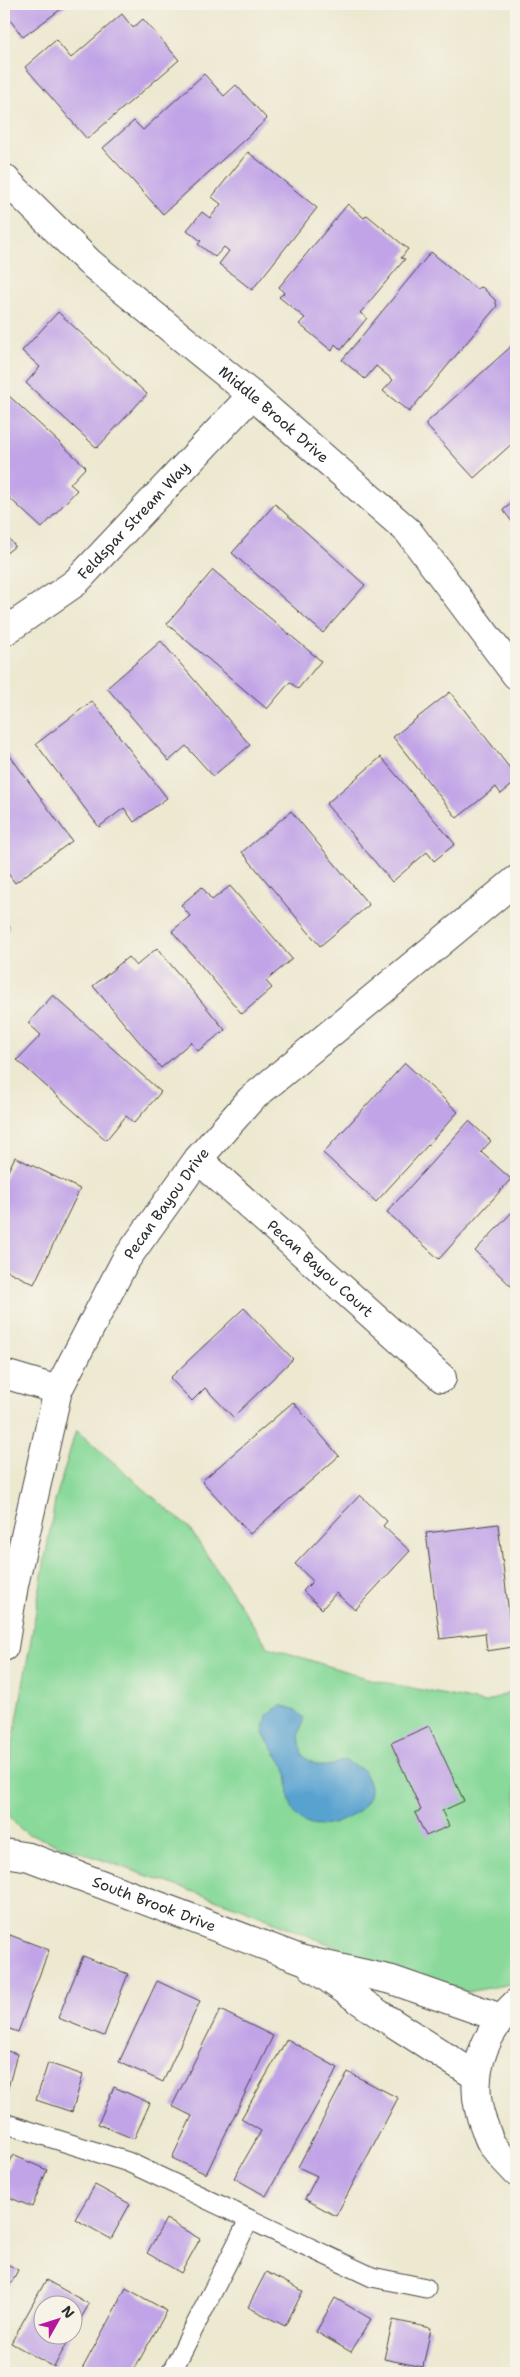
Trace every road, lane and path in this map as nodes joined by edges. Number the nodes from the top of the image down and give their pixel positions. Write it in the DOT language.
graph roads {
  1 [pos="4,178"];
  2 [pos="252,395"];
  3 [pos="4,632"];
  4 [pos="516,675"];
  5 [pos="516,880"];
  6 [pos="198,1159"];
  7 [pos="4,1374"];
  8 [pos="442,1378"];
  9 [pos="58,1390"];
  10 [pos="9,1584"];
  11 [pos="4,1647"];
  12 [pos="4,1853"];
  13 [pos="303,1960"];
  14 [pos="508,2010"];
  15 [pos="476,2076"];
  16 [pos="4,2123"];
  17 [pos="516,2172"];
  18 [pos="249,2220"];
  19 [pos="426,2288"];
  20 [pos="171,2373"];
  1 -- 2 [label="street, Middle Brook Drive"];
  2 -- 3 [label="street, Feldspar Stream Way"];
  2 -- 4 [label="street, Middle Brook Drive"];
  5 -- 6 [label="street, Pecan Bayou Drive"];
  6 -- 8 [label="street, Pecan Bayou Court"];
  6 -- 9 [label="street, Pecan Bayou Drive"];
  7 -- 9 [label="street"];
  9 -- 10 [label="street, Pecan Bayou Drive"];
  10 -- 11 [label="street, Pecan Bayou Drive"];
  12 -- 13 [label="street, South Brook Drive"];
  13 -- 14 [label="street, South Brook Drive"];
  13 -- 15 [label="street, South Brook Drive"];
  14 -- 15 [label="street"];
  15 -- 17 [label="street"];
  16 -- 18 [label="lane"];
  18 -- 19 [label="lane"];
  18 -- 20 [label="lane"];
}
